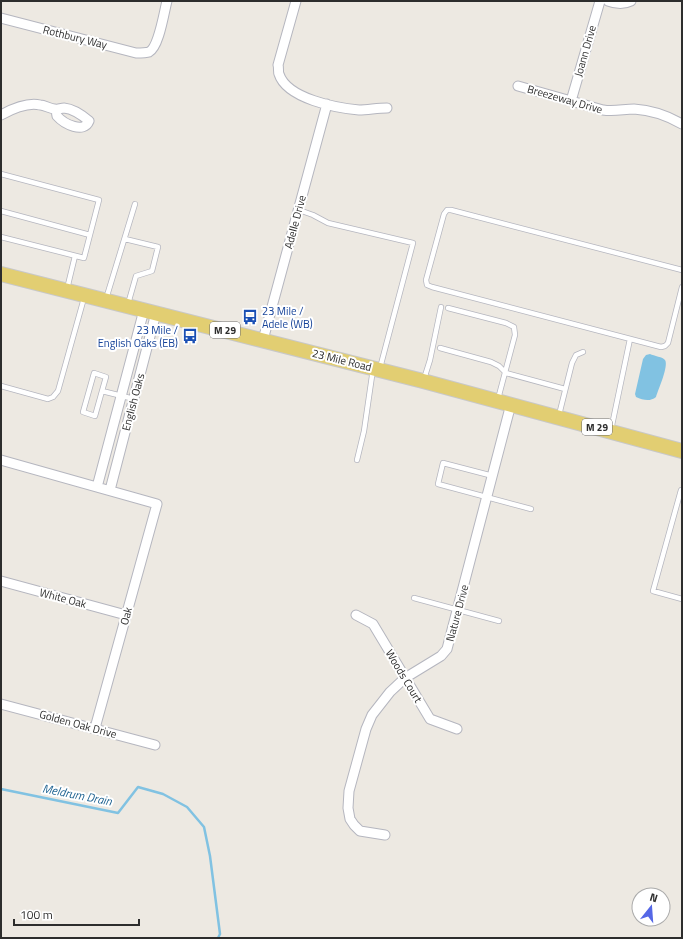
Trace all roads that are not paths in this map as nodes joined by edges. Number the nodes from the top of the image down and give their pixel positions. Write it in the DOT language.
graph roads {
  1 [pos="167,1"];
  2 [pos="296,1"];
  3 [pos="600,1"];
  4 [pos="608,1"];
  5 [pos="631,1"];
  6 [pos="1,18"];
  7 [pos="518,86"];
  8 [pos="571,101"];
  9 [pos="327,104"];
  10 [pos="387,108"];
  11 [pos="56,110"];
  12 [pos="1,115"];
  13 [pos="682,124"];
  14 [pos="1,174"];
  15 [pos="135,204"];
  16 [pos="299,210"];
  17 [pos="1,211"];
  18 [pos="90,235"];
  19 [pos="1,237"];
  20 [pos="125,239"];
  21 [pos="75,256"];
  22 [pos="682,270"];
  23 [pos="1,274"];
  24 [pos="682,287"];
  25 [pos="67,291"];
  26 [pos="85,295"];
  27 [pos="106,300"];
  28 [pos="128,306"];
  29 [pos="441,307"];
  30 [pos="448,308"];
  31 [pos="150,311"];
  32 [pos="630,339"];
  33 [pos="263,340"];
  34 [pos="440,348"];
  35 [pos="583,352"];
  36 [pos="376,369"];
  37 [pos="506,373"];
  38 [pos="423,381"];
  39 [pos="1,386"];
  40 [pos="565,389"];
  41 [pos="102,391"];
  42 [pos="121,396"];
  43 [pos="134,399"];
  44 [pos="504,402"];
  45 [pos="558,417"];
  46 [pos="611,431"];
  47 [pos="682,451"];
  48 [pos="1,460"];
  49 [pos="357,460"];
  50 [pos="493,476"];
  51 [pos="97,487"];
  52 [pos="110,490"];
  53 [pos="682,490"];
  54 [pos="486,497"];
  55 [pos="531,509"];
  56 [pos="1,581"];
  57 [pos="414,598"];
  58 [pos="682,599"];
  59 [pos="458,610"];
  60 [pos="126,615"];
  61 [pos="356,615"];
  62 [pos="499,621"];
  63 [pos="405,678"];
  64 [pos="1,704"];
  65 [pos="95,728"];
  66 [pos="457,729"];
  67 [pos="155,745"];
  68 [pos="385,835"];
  1 -- 6 [label="street, Rothbury Way"];
  2 -- 9 [label="street"];
  3 -- 8 [label="street, Joann Drive"];
  4 -- 5 [label="street"];
  7 -- 8 [label="street, Breezeway Drive"];
  8 -- 13 [label="street, Breezeway Drive"];
  9 -- 10 [label="street"];
  9 -- 16 [label="street, Adelle Drive"];
  11 -- 11 [label="street"];
  11 -- 12 [label="street"];
  14 -- 18 [label="lane"];
  15 -- 20 [label="lane"];
  16 -- 33 [label="street, Adelle Drive"];
  16 -- 36 [label="lane"];
  17 -- 18 [label="lane"];
  18 -- 21 [label="lane"];
  19 -- 21 [label="lane"];
  20 -- 27 [label="lane"];
  20 -- 28 [label="lane"];
  21 -- 25 [label="lane"];
  22 -- 32 [label="lane"];
  23 -- 25 [label="main road, 23 Mile Road / M 29"];
  24 -- 32 [label="lane"];
  25 -- 26 [label="main road, 23 Mile Road / M 29"];
  26 -- 27 [label="main road, 23 Mile Road / M 29"];
  26 -- 39 [label="lane"];
  27 -- 28 [label="main road, 23 Mile Road / M 29"];
  28 -- 31 [label="main road, 23 Mile Road / M 29"];
  29 -- 38 [label="lane"];
  30 -- 37 [label="lane"];
  31 -- 33 [label="main road, 23 Mile Road / M 29"];
  31 -- 42 [label="street, English Oaks"];
  31 -- 43 [label="street, English Oaks"];
  32 -- 46 [label="lane"];
  33 -- 36 [label="main road, 23 Mile Road / M 29"];
  34 -- 37 [label="lane"];
  35 -- 40 [label="lane"];
  36 -- 38 [label="main road, 23 Mile Road / M 29"];
  36 -- 49 [label="lane"];
  37 -- 40 [label="lane"];
  37 -- 44 [label="lane"];
  38 -- 44 [label="main road, 23 Mile Road / M 29"];
  40 -- 45 [label="lane"];
  41 -- 41 [label="lane"];
  41 -- 42 [label="lane"];
  42 -- 43 [label="lane"];
  42 -- 51 [label="street, English Oaks"];
  43 -- 52 [label="street, English Oaks"];
  44 -- 45 [label="main road, 23 Mile Road / M 29"];
  44 -- 50 [label="street, Nature Drive"];
  45 -- 46 [label="main road, 23 Mile Road / M 29"];
  46 -- 47 [label="main road, 23 Mile Road / M 29"];
  48 -- 51 [label="street"];
  50 -- 54 [label="street, Nature Drive"];
  50 -- 54 [label="lane"];
  51 -- 52 [label="street"];
  52 -- 60 [label="street, Oak"];
  53 -- 58 [label="lane"];
  54 -- 55 [label="lane"];
  54 -- 59 [label="street, Nature Drive"];
  56 -- 60 [label="street, White Oak"];
  57 -- 59 [label="lane"];
  59 -- 62 [label="lane"];
  59 -- 63 [label="street, Nature Drive"];
  60 -- 65 [label="street, Oak"];
  61 -- 63 [label="street, Woods Court"];
  63 -- 66 [label="street, Woods Court"];
  63 -- 68 [label="street, Nature Drive"];
  64 -- 65 [label="street, Golden Oak Drive"];
  65 -- 67 [label="street, Golden Oak Drive"];
}
